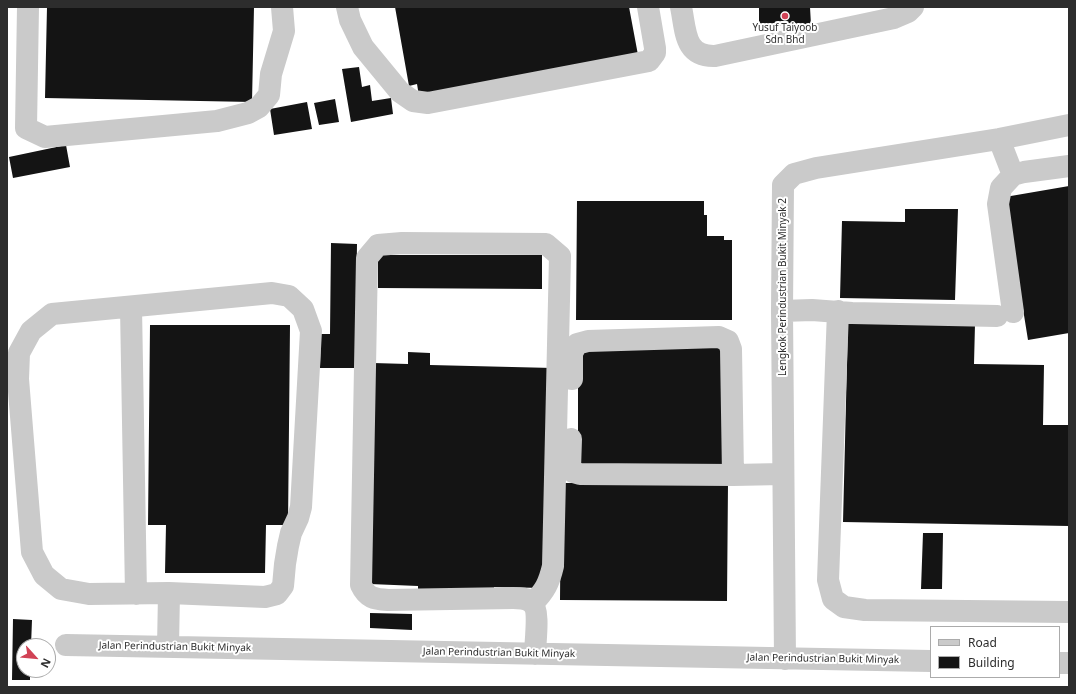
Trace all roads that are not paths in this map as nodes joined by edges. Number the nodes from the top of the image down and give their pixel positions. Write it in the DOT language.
graph roads {
  1 [pos="28,7"];
  2 [pos="282,7"];
  3 [pos="347,7"];
  4 [pos="648,7"];
  5 [pos="681,7"];
  6 [pos="913,7"];
  7 [pos="1069,125"];
  8 [pos="998,139"];
  9 [pos="1069,166"];
  10 [pos="1012,175"];
  11 [pos="131,307"];
  12 [pos="782,311"];
  13 [pos="838,311"];
  14 [pos="782,474"];
  15 [pos="733,475"];
  16 [pos="169,593"];
  17 [pos="136,594"];
  18 [pos="533,603"];
  19 [pos="1069,612"];
  20 [pos="66,645"];
  21 [pos="168,647"];
  22 [pos="535,654"];
  23 [pos="785,659"];
  24 [pos="930,661"];
  1 -- 2 [label="street"];
  3 -- 4 [label="street"];
  5 -- 6 [label="street"];
  7 -- 8 [label="street, Lengkok Perindustrian Bukit Minyak 2"];
  8 -- 10 [label="street"];
  8 -- 12 [label="street, Lengkok Perindustrian Bukit Minyak 2"];
  9 -- 10 [label="street"];
  10 -- 13 [label="street"];
  11 -- 16 [label="street"];
  11 -- 17 [label="street"];
  11 -- 17 [label="street"];
  12 -- 13 [label="street"];
  12 -- 14 [label="street, Lengkok Perindustrian Bukit Minyak 2"];
  13 -- 19 [label="street"];
  14 -- 15 [label="street"];
  14 -- 23 [label="street, Lengkok Perindustrian Bukit Minyak 2"];
  15 -- 15 [label="street"];
  16 -- 17 [label="street"];
  16 -- 21 [label="street"];
  18 -- 18 [label="street"];
  18 -- 22 [label="street"];
  20 -- 21 [label="street, Jalan Perindustrian Bukit Minyak"];
  21 -- 22 [label="street, Jalan Perindustrian Bukit Minyak"];
  22 -- 23 [label="street, Jalan Perindustrian Bukit Minyak"];
  23 -- 24 [label="street, Jalan Perindustrian Bukit Minyak"];
}
